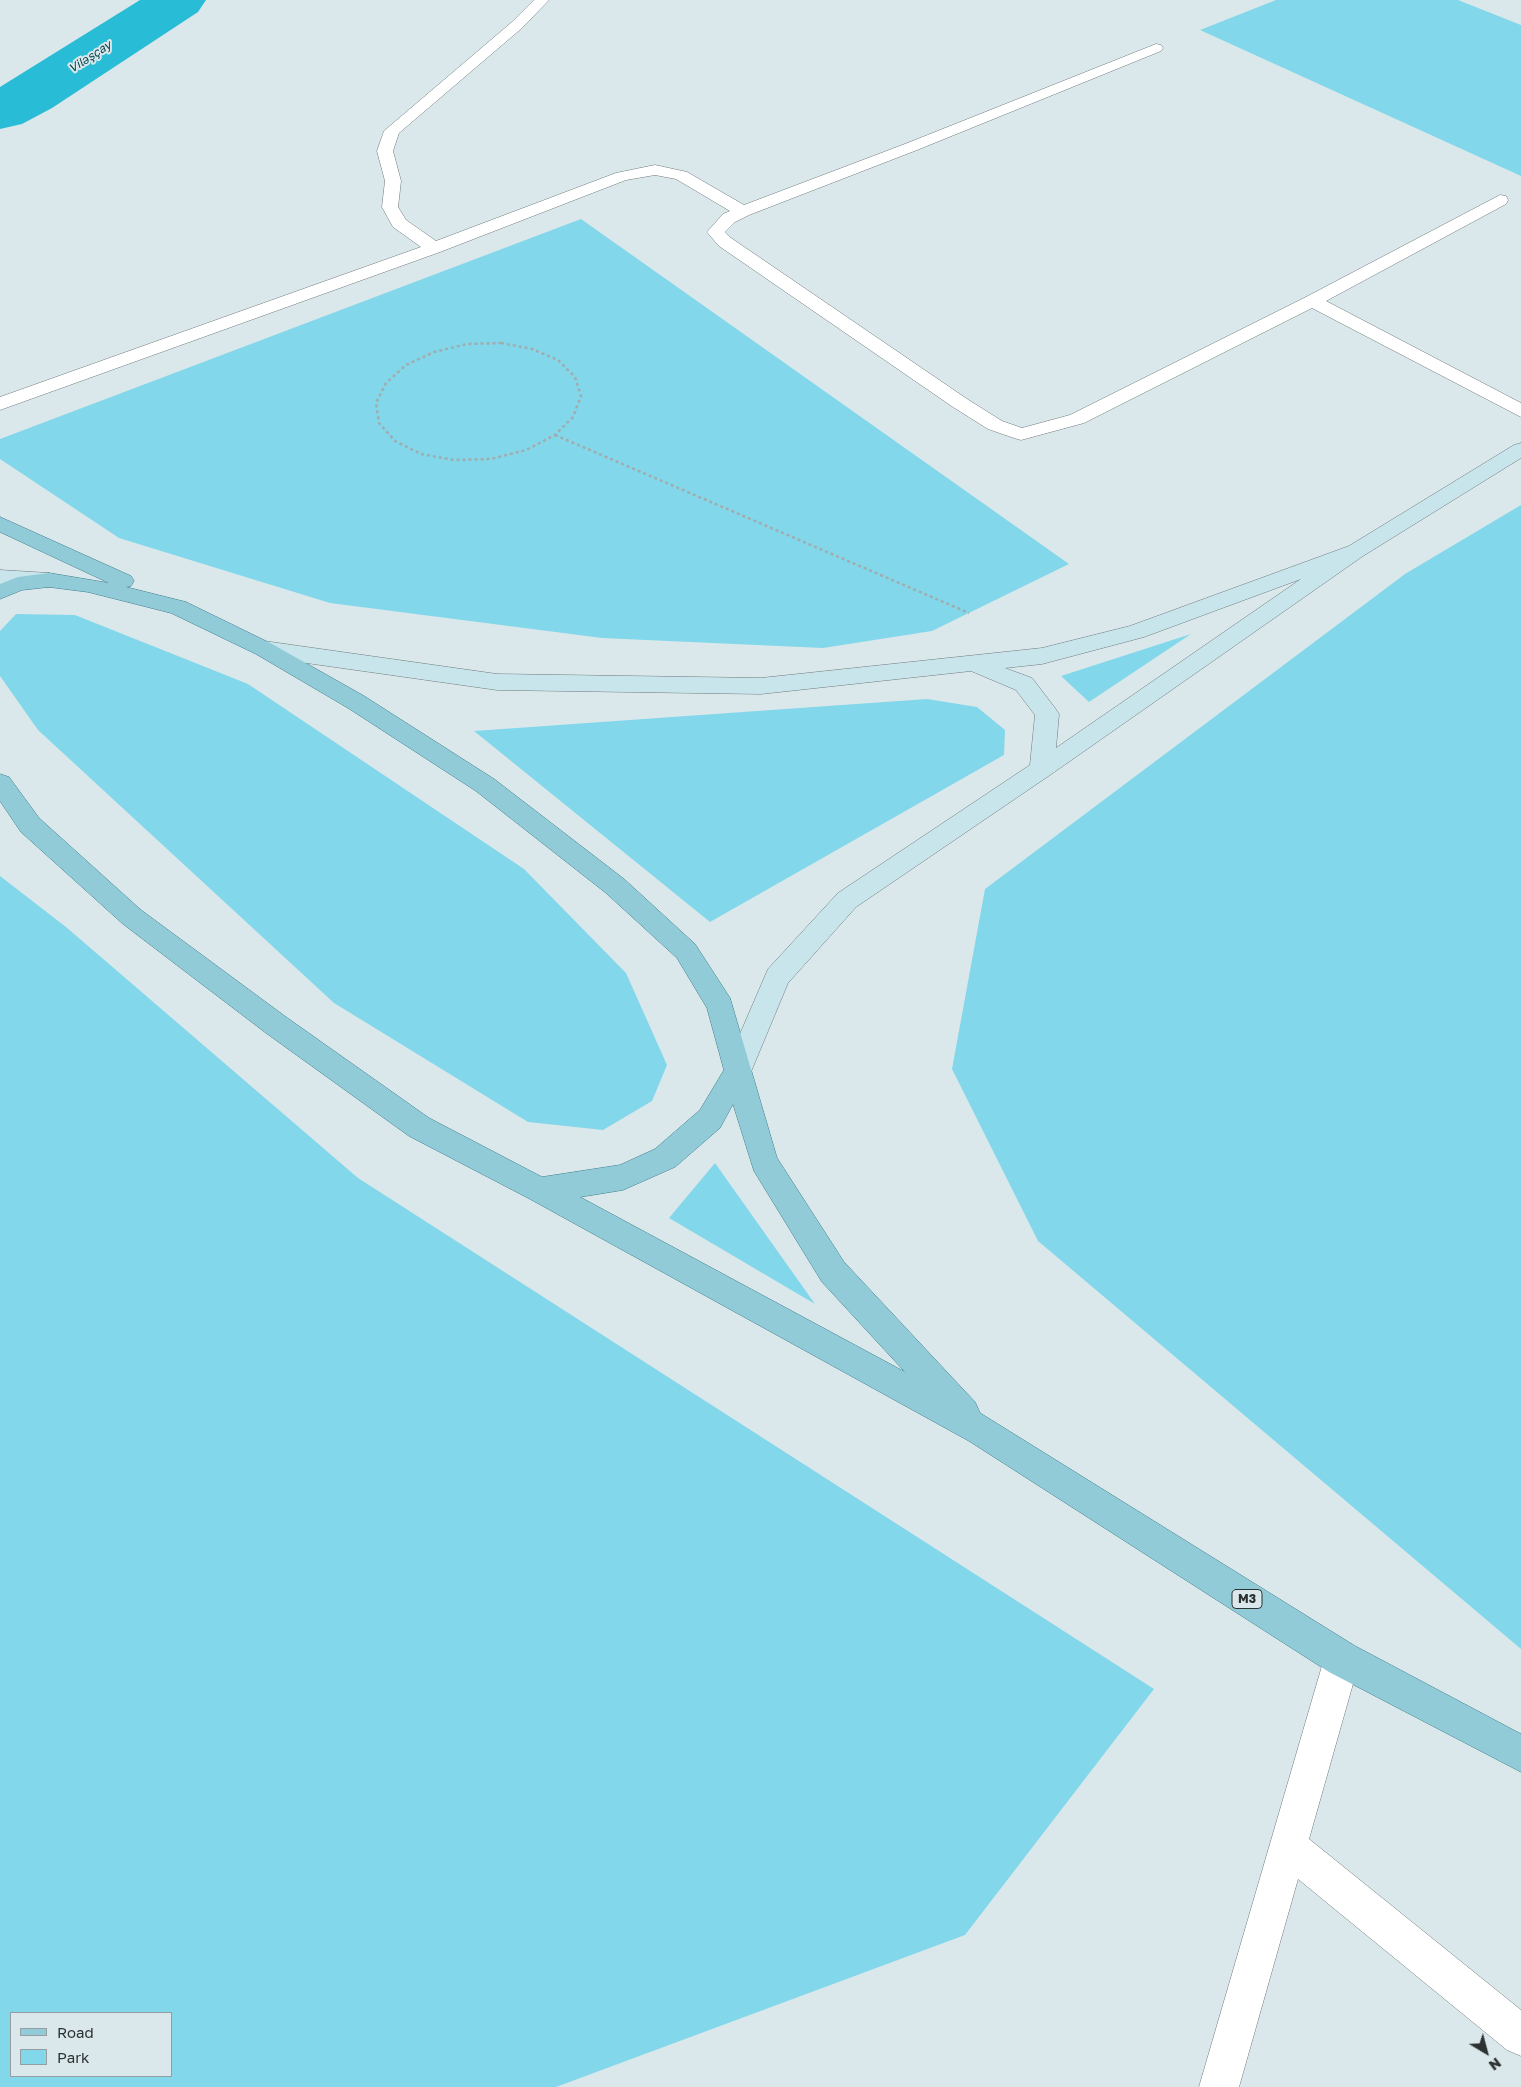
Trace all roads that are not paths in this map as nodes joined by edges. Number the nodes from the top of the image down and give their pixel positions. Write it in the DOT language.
graph roads {
  1 [pos="542,0"];
  2 [pos="1156,48"];
  3 [pos="1500,200"];
  4 [pos="743,210"];
  5 [pos="434,248"];
  6 [pos="1312,301"];
  7 [pos="0,404"];
  8 [pos="1521,411"];
  9 [pos="1521,449"];
  10 [pos="0,524"];
  11 [pos="1356,551"];
  12 [pos="0,577"];
  13 [pos="49,580"];
  14 [pos="0,592"];
  15 [pos="178,607"];
  16 [pos="264,649"];
  17 [pos="975,664"];
  18 [pos="1042,768"];
  19 [pos="0,783"];
  20 [pos="0,803"];
  21 [pos="30,825"];
  22 [pos="738,1071"];
  23 [pos="540,1190"];
  24 [pos="980,1430"];
  25 [pos="1342,1659"];
  26 [pos="1521,1754"];
  27 [pos="1290,1848"];
  28 [pos="1521,2036"];
  29 [pos="1219,2087"];
  1 -- 5 [label="lane"];
  2 -- 4 [label="lane"];
  3 -- 6 [label="lane"];
  4 -- 5 [label="lane"];
  4 -- 6 [label="lane"];
  5 -- 7 [label="lane"];
  6 -- 8 [label="lane"];
  9 -- 11 [label="main road"];
  10 -- 15 [label="main road"];
  11 -- 17 [label="main road"];
  11 -- 18 [label="main road"];
  12 -- 13 [label="main road"];
  13 -- 14 [label="main road"];
  13 -- 15 [label="main road"];
  15 -- 16 [label="main road"];
  16 -- 17 [label="main road"];
  16 -- 22 [label="main road"];
  17 -- 18 [label="main road"];
  18 -- 22 [label="main road"];
  19 -- 21 [label="main road"];
  20 -- 21 [label="main road"];
  21 -- 23 [label="main road"];
  22 -- 23 [label="main road"];
  22 -- 24 [label="main road"];
  23 -- 24 [label="main road"];
  24 -- 25 [label="main road, M3"];
  25 -- 26 [label="main road, M3"];
  25 -- 27 [label="lane"];
  27 -- 28 [label="lane"];
  27 -- 29 [label="lane"];
}
